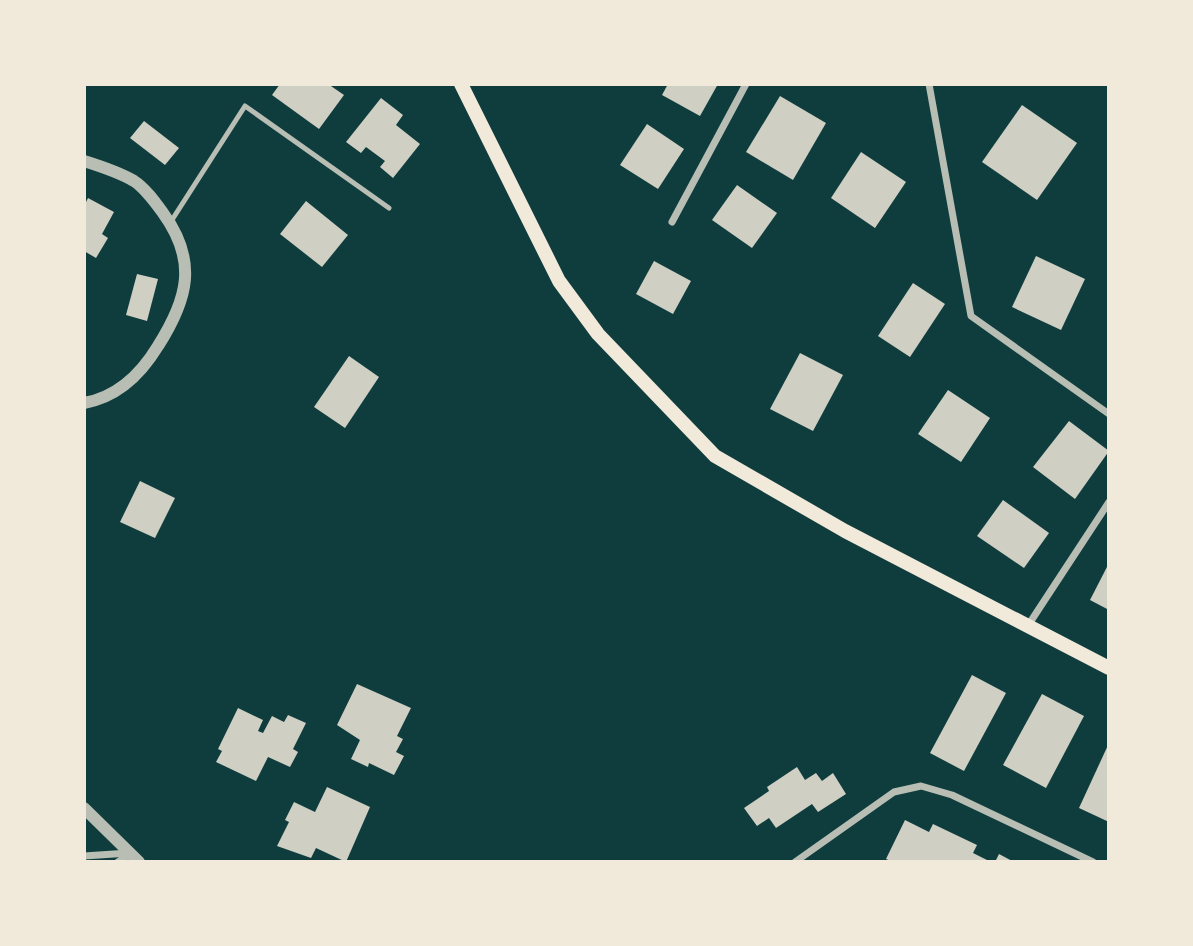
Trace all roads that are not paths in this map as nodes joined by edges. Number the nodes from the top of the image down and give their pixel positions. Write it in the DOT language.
graph roads {
  1 [pos="461,84"];
  2 [pos="746,84"];
  3 [pos="929,84"];
  4 [pos="84,160"];
  5 [pos="390,208"];
  6 [pos="672,222"];
  7 [pos="170,223"];
  8 [pos="84,403"];
  9 [pos="1109,414"];
  10 [pos="1109,502"];
  11 [pos="1029,624"];
  12 [pos="1109,668"];
  13 [pos="84,808"];
  14 [pos="84,856"];
  15 [pos="134,858"];
  16 [pos="118,862"];
  17 [pos="795,862"];
  18 [pos="1093,862"];
  1 -- 11 [label="main road"];
  2 -- 6 [label="street"];
  3 -- 9 [label="street"];
  4 -- 7 [label="street"];
  5 -- 7 [label="lane"];
  7 -- 8 [label="street"];
  10 -- 11 [label="street"];
  11 -- 12 [label="main road"];
  13 -- 15 [label="street"];
  14 -- 15 [label="street"];
  15 -- 16 [label="street"];
  17 -- 18 [label="street"];
}
